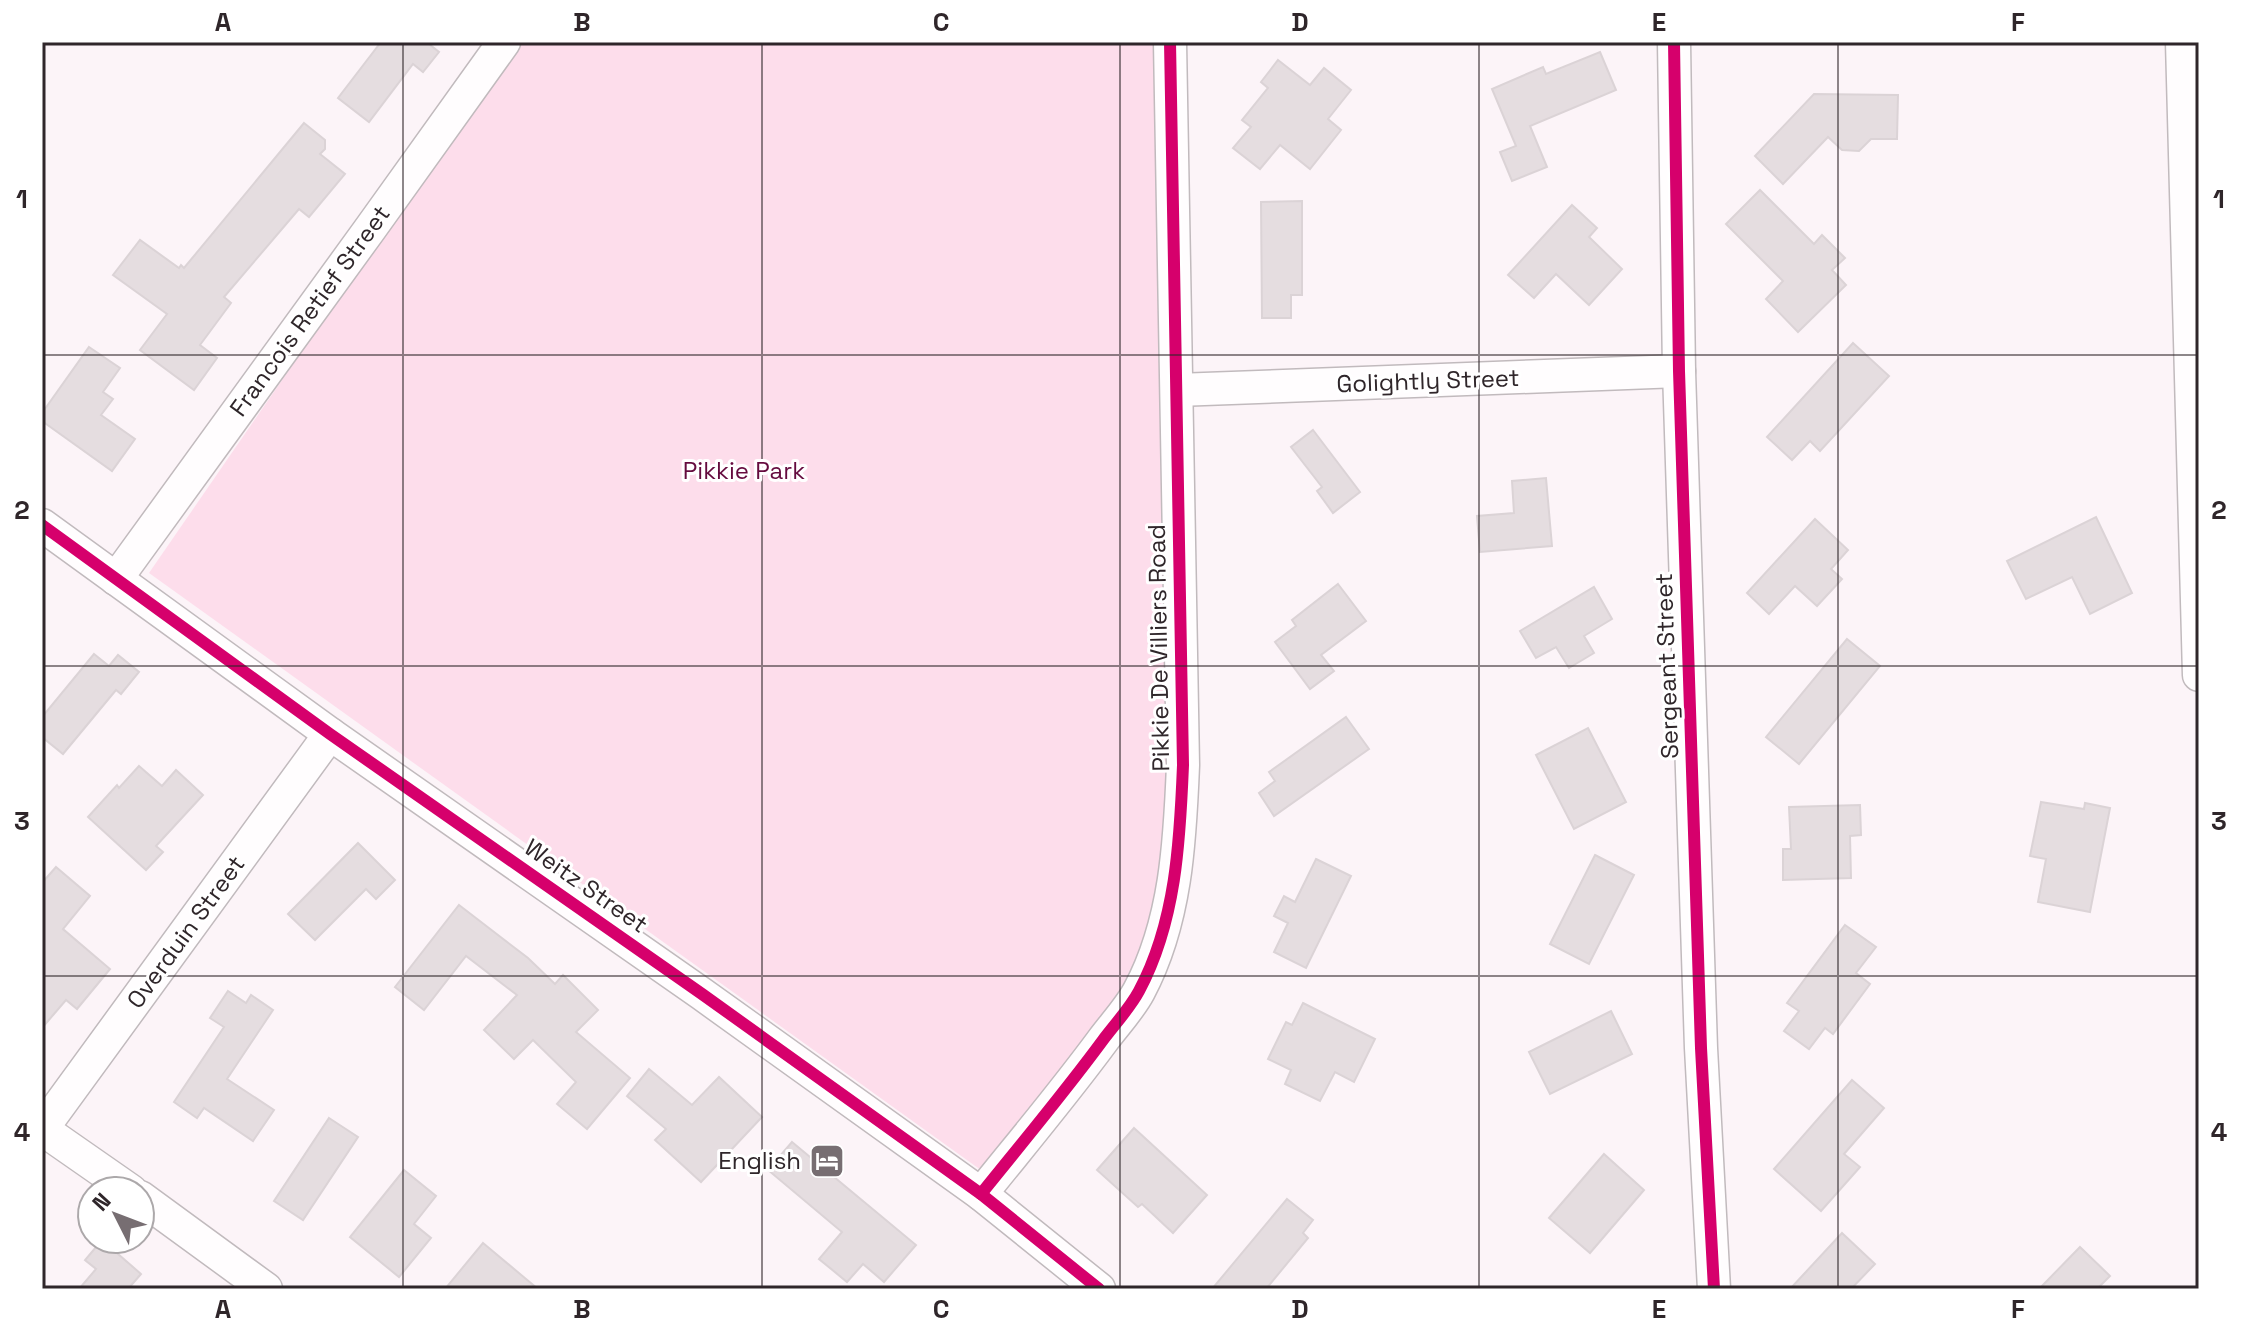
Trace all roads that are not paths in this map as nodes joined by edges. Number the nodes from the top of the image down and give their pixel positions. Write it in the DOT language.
graph roads {
  1 [pos="504,42"];
  2 [pos="1170,42"];
  3 [pos="1674,42"];
  4 [pos="2182,42"];
  5 [pos="1679,371"];
  6 [pos="1177,390"];
  7 [pos="42,525"];
  8 [pos="116,579"];
  9 [pos="2199,675"];
  10 [pos="330,734"];
  11 [pos="42,1129"];
  12 [pos="108,1175"];
  13 [pos="981,1194"];
  14 [pos="156,1209"];
  15 [pos="254,1286"];
  16 [pos="1099,1289"];
  17 [pos="1714,1289"];
  1 -- 8 [label="street, Francois Retief Street"];
  2 -- 6 [label="street, Pikkie De Villiers Road"];
  3 -- 5 [label="street, Sergeant Street"];
  4 -- 9 [label="street"];
  5 -- 6 [label="street, Golightly Street"];
  5 -- 17 [label="street, Sergeant Street"];
  6 -- 13 [label="street, Pikkie De Villiers Road"];
  7 -- 8 [label="street, Weitz Street"];
  8 -- 10 [label="street, Weitz Street"];
  10 -- 11 [label="street, Overduin Street"];
  10 -- 13 [label="street, Weitz Street"];
  11 -- 12 [label="street"];
  13 -- 16 [label="street, Weitz Street"];
  14 -- 15 [label="street"];
}
